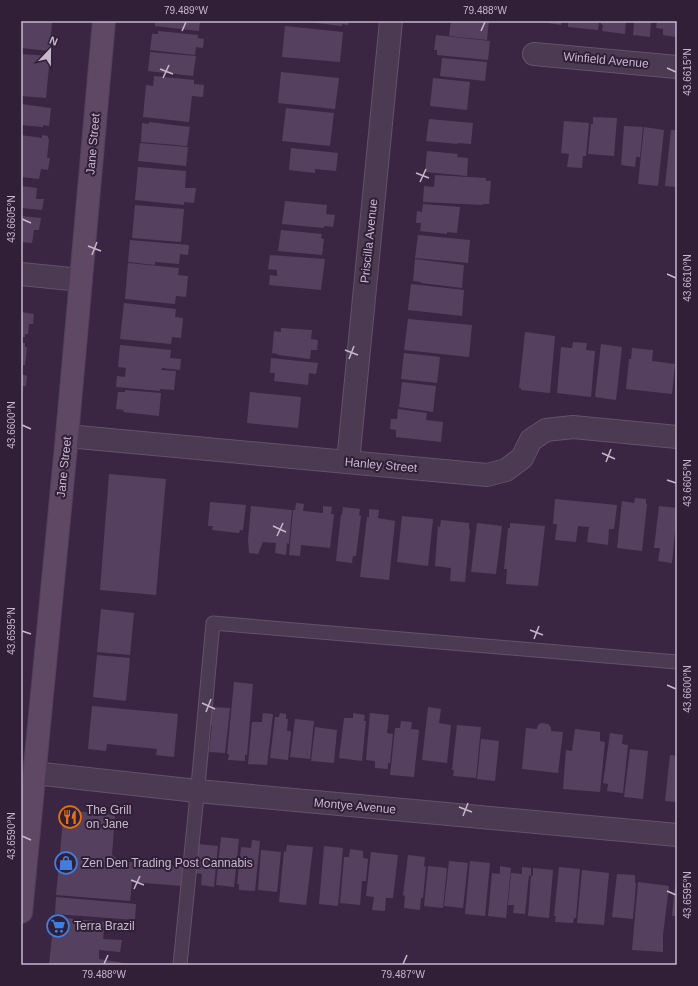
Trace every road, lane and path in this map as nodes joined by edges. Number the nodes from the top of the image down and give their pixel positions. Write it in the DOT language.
graph roads {
  1 [pos="104,21"];
  2 [pos="391,21"];
  3 [pos="534,54"];
  4 [pos="677,67"];
  5 [pos="21,274"];
  6 [pos="81,280"];
  7 [pos="67,436"];
  8 [pos="677,437"];
  9 [pos="348,462"];
  10 [pos="677,662"];
  11 [pos="34,773"];
  12 [pos="197,791"];
  13 [pos="677,835"];
  14 [pos="21,912"];
  15 [pos="182,965"];
  1 -- 6 [label="main road, Jane Street"];
  2 -- 9 [label="street, Priscilla Avenue"];
  3 -- 4 [label="street, Winfield Avenue"];
  5 -- 6 [label="street"];
  6 -- 7 [label="main road, Jane Street"];
  7 -- 9 [label="street, Hanley Street"];
  7 -- 11 [label="main road, Jane Street"];
  8 -- 9 [label="street, Hanley Street"];
  10 -- 12 [label="lane"];
  11 -- 12 [label="street, Montye Avenue"];
  11 -- 14 [label="main road, Jane Street"];
  12 -- 13 [label="street, Montye Avenue"];
  12 -- 15 [label="lane"];
}
